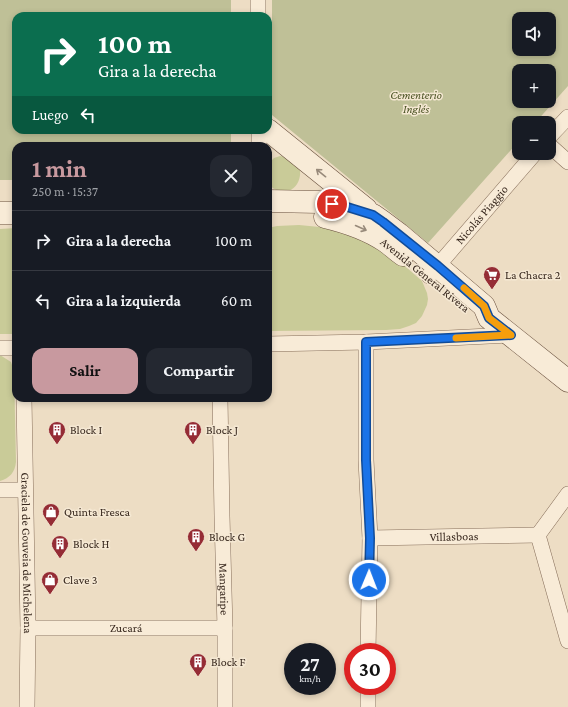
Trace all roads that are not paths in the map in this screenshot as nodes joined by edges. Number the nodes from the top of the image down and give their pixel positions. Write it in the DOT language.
graph roads {
  1 [pos="258,0"];
  2 [pos="258,12"];
  3 [pos="568,117"];
  4 [pos="556,130"];
  5 [pos="272,133"];
  6 [pos="556,151"];
  7 [pos="529,160"];
  8 [pos="568,162"];
  9 [pos="272,201"];
  10 [pos="0,213"];
  11 [pos="12,213"];
  12 [pos="272,215"];
  13 [pos="373,215"];
  14 [pos="433,271"];
  15 [pos="511,335"];
  16 [pos="366,342"];
  17 [pos="272,344"];
  18 [pos="0,348"];
  19 [pos="12,348"];
  20 [pos="568,381"];
  21 [pos="24,402"];
  22 [pos="220,402"];
  23 [pos="0,490"];
  24 [pos="25,490"];
  25 [pos="568,494"];
  26 [pos="538,535"];
  27 [pos="370,538"];
  28 [pos="28,628"];
  29 [pos="225,628"];
  30 [pos="568,641"];
  31 [pos="368,643"];
  32 [pos="368,695"];
  33 [pos="27,707"];
  34 [pos="225,707"];
  35 [pos="368,707"];
  1 -- 2 [label="street"];
  3 -- 4 [label="street"];
  13 -- 5 [label="main road, one-way"];
  6 -- 8 [label="street"];
  7 -- 14 [label="street, Nicolás Piaggio"];
  9 -- 13 [label="main road, Avenida General Rivera"];
  10 -- 11 [label="main road"];
  12 -- 14 [label="main road, Avenida General Rivera, one-way"];
  13 -- 14 [label="main road, Avenida General Rivera"];
  14 -- 15 [label="main road, Avenida General Rivera"];
  15 -- 16 [label="street"];
  15 -- 20 [label="main road, Avenida General Rivera"];
  16 -- 17 [label="street"];
  16 -- 27 [label="street"];
  18 -- 19 [label="street"];
  21 -- 24 [label="street, Graciela de Gouveia de Michelena"];
  22 -- 29 [label="street, Mangaripe"];
  23 -- 24 [label="street"];
  24 -- 28 [label="street, Graciela de Gouveia de Michelena"];
  25 -- 26 [label="street"];
  26 -- 27 [label="street, Villasboas"];
  26 -- 30 [label="street"];
  27 -- 31 [label="street"];
  28 -- 29 [label="street, Zucará"];
  28 -- 33 [label="street, Graciela de Gouveia de Michelena"];
  29 -- 34 [label="street, Mangaripe"];
  32 -- 35 [label="street"];
}
